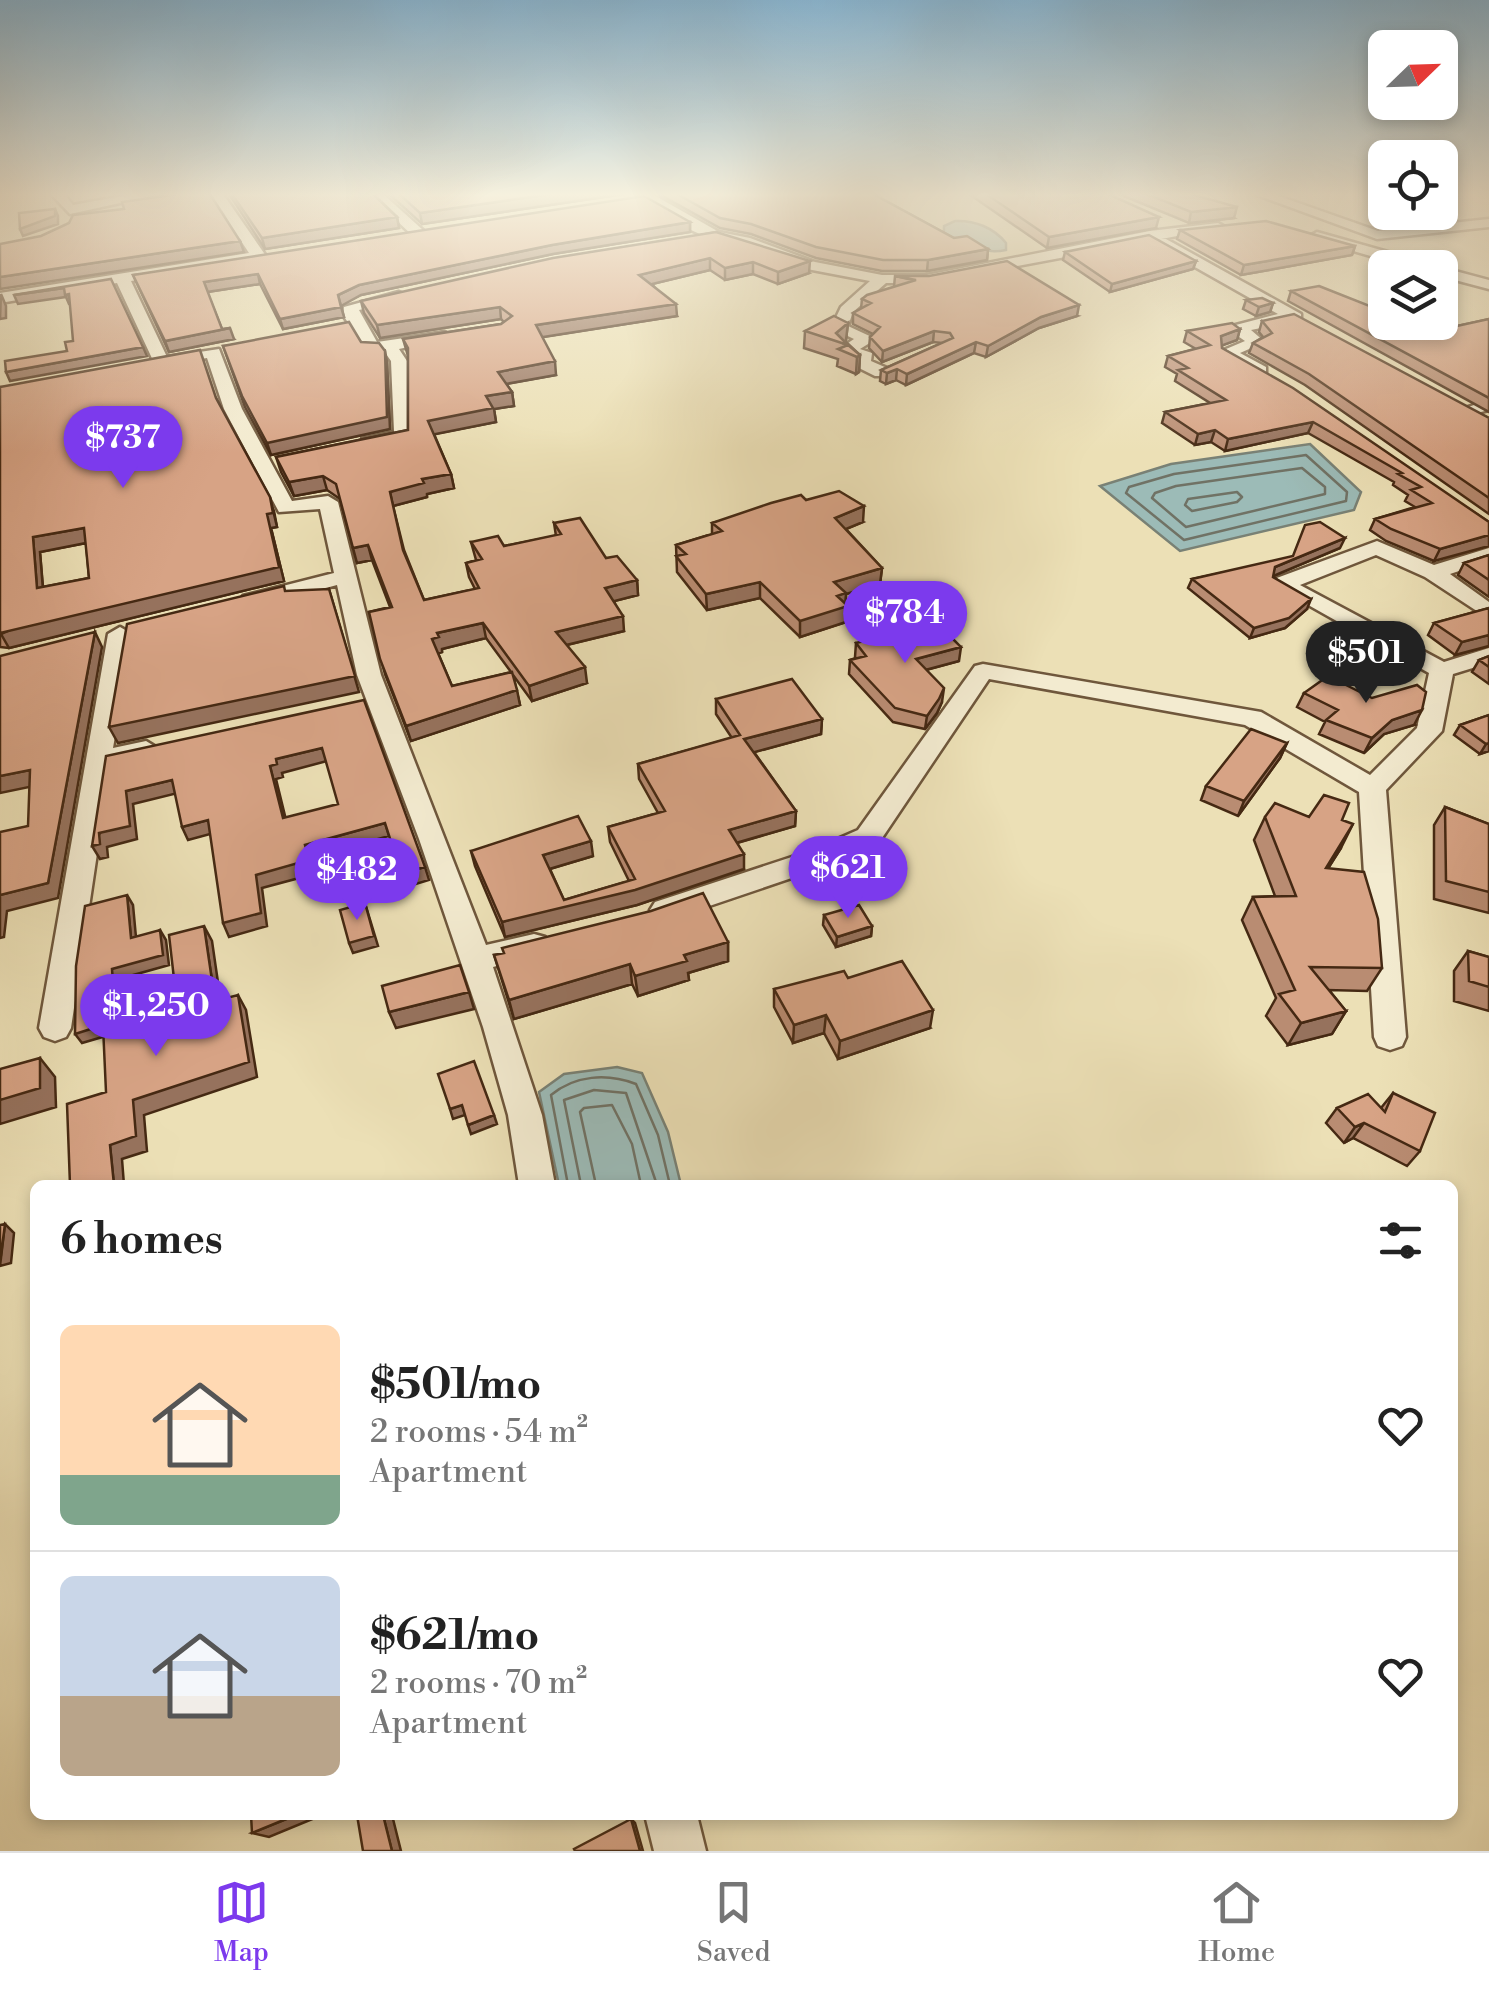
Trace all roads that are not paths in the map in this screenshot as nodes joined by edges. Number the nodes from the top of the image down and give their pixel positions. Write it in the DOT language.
graph roads {
  1 [pos="107,280"];
  2 [pos="123,280"];
  3 [pos="880,280"];
  4 [pos="1230,280"];
  5 [pos="410,295"];
  6 [pos="0,298"];
  7 [pos="359,323"];
  8 [pos="341,327"];
  9 [pos="464,334"];
  10 [pos="390,346"];
  11 [pos="902,363"];
  12 [pos="1283,384"];
  13 [pos="1489,405"];
  14 [pos="1489,423"];
  15 [pos="351,447"];
  16 [pos="1489,554"];
  17 [pos="1432,572"];
  18 [pos="344,576"];
  19 [pos="223,609"];
  20 [pos="1489,612"];
  21 [pos="120,634"];
  22 [pos="1489,655"];
  23 [pos="1442,670"];
  24 [pos="173,744"];
  25 [pos="98,760"];
  26 [pos="1372,788"];
  27 [pos="640,919"];
  28 [pos="566,937"];
  29 [pos="474,960"];
  30 [pos="54,1028"];
  31 [pos="1390,1037"];
  32 [pos="536,1180"];
  33 [pos="671,1820"];
  34 [pos="680,1851"];
  1 -- 6 [label="street"];
  2 -- 18 [label="street"];
  3 -- 11 [label="street"];
  4 -- 12 [label="street"];
  5 -- 7 [label="street"];
  7 -- 8 [label="street"];
  7 -- 10 [label="street"];
  9 -- 10 [label="street"];
  10 -- 15 [label="street"];
  13 -- 14 [label="street"];
  16 -- 17 [label="street"];
  17 -- 20 [label="street"];
  17 -- 23 [label="street"];
  18 -- 19 [label="street"];
  18 -- 29 [label="street"];
  21 -- 25 [label="street"];
  22 -- 23 [label="street"];
  23 -- 26 [label="street"];
  24 -- 25 [label="street"];
  25 -- 30 [label="street"];
  26 -- 27 [label="street"];
  26 -- 31 [label="street"];
  28 -- 29 [label="street"];
  29 -- 32 [label="street"];
  33 -- 34 [label="street"];
}
